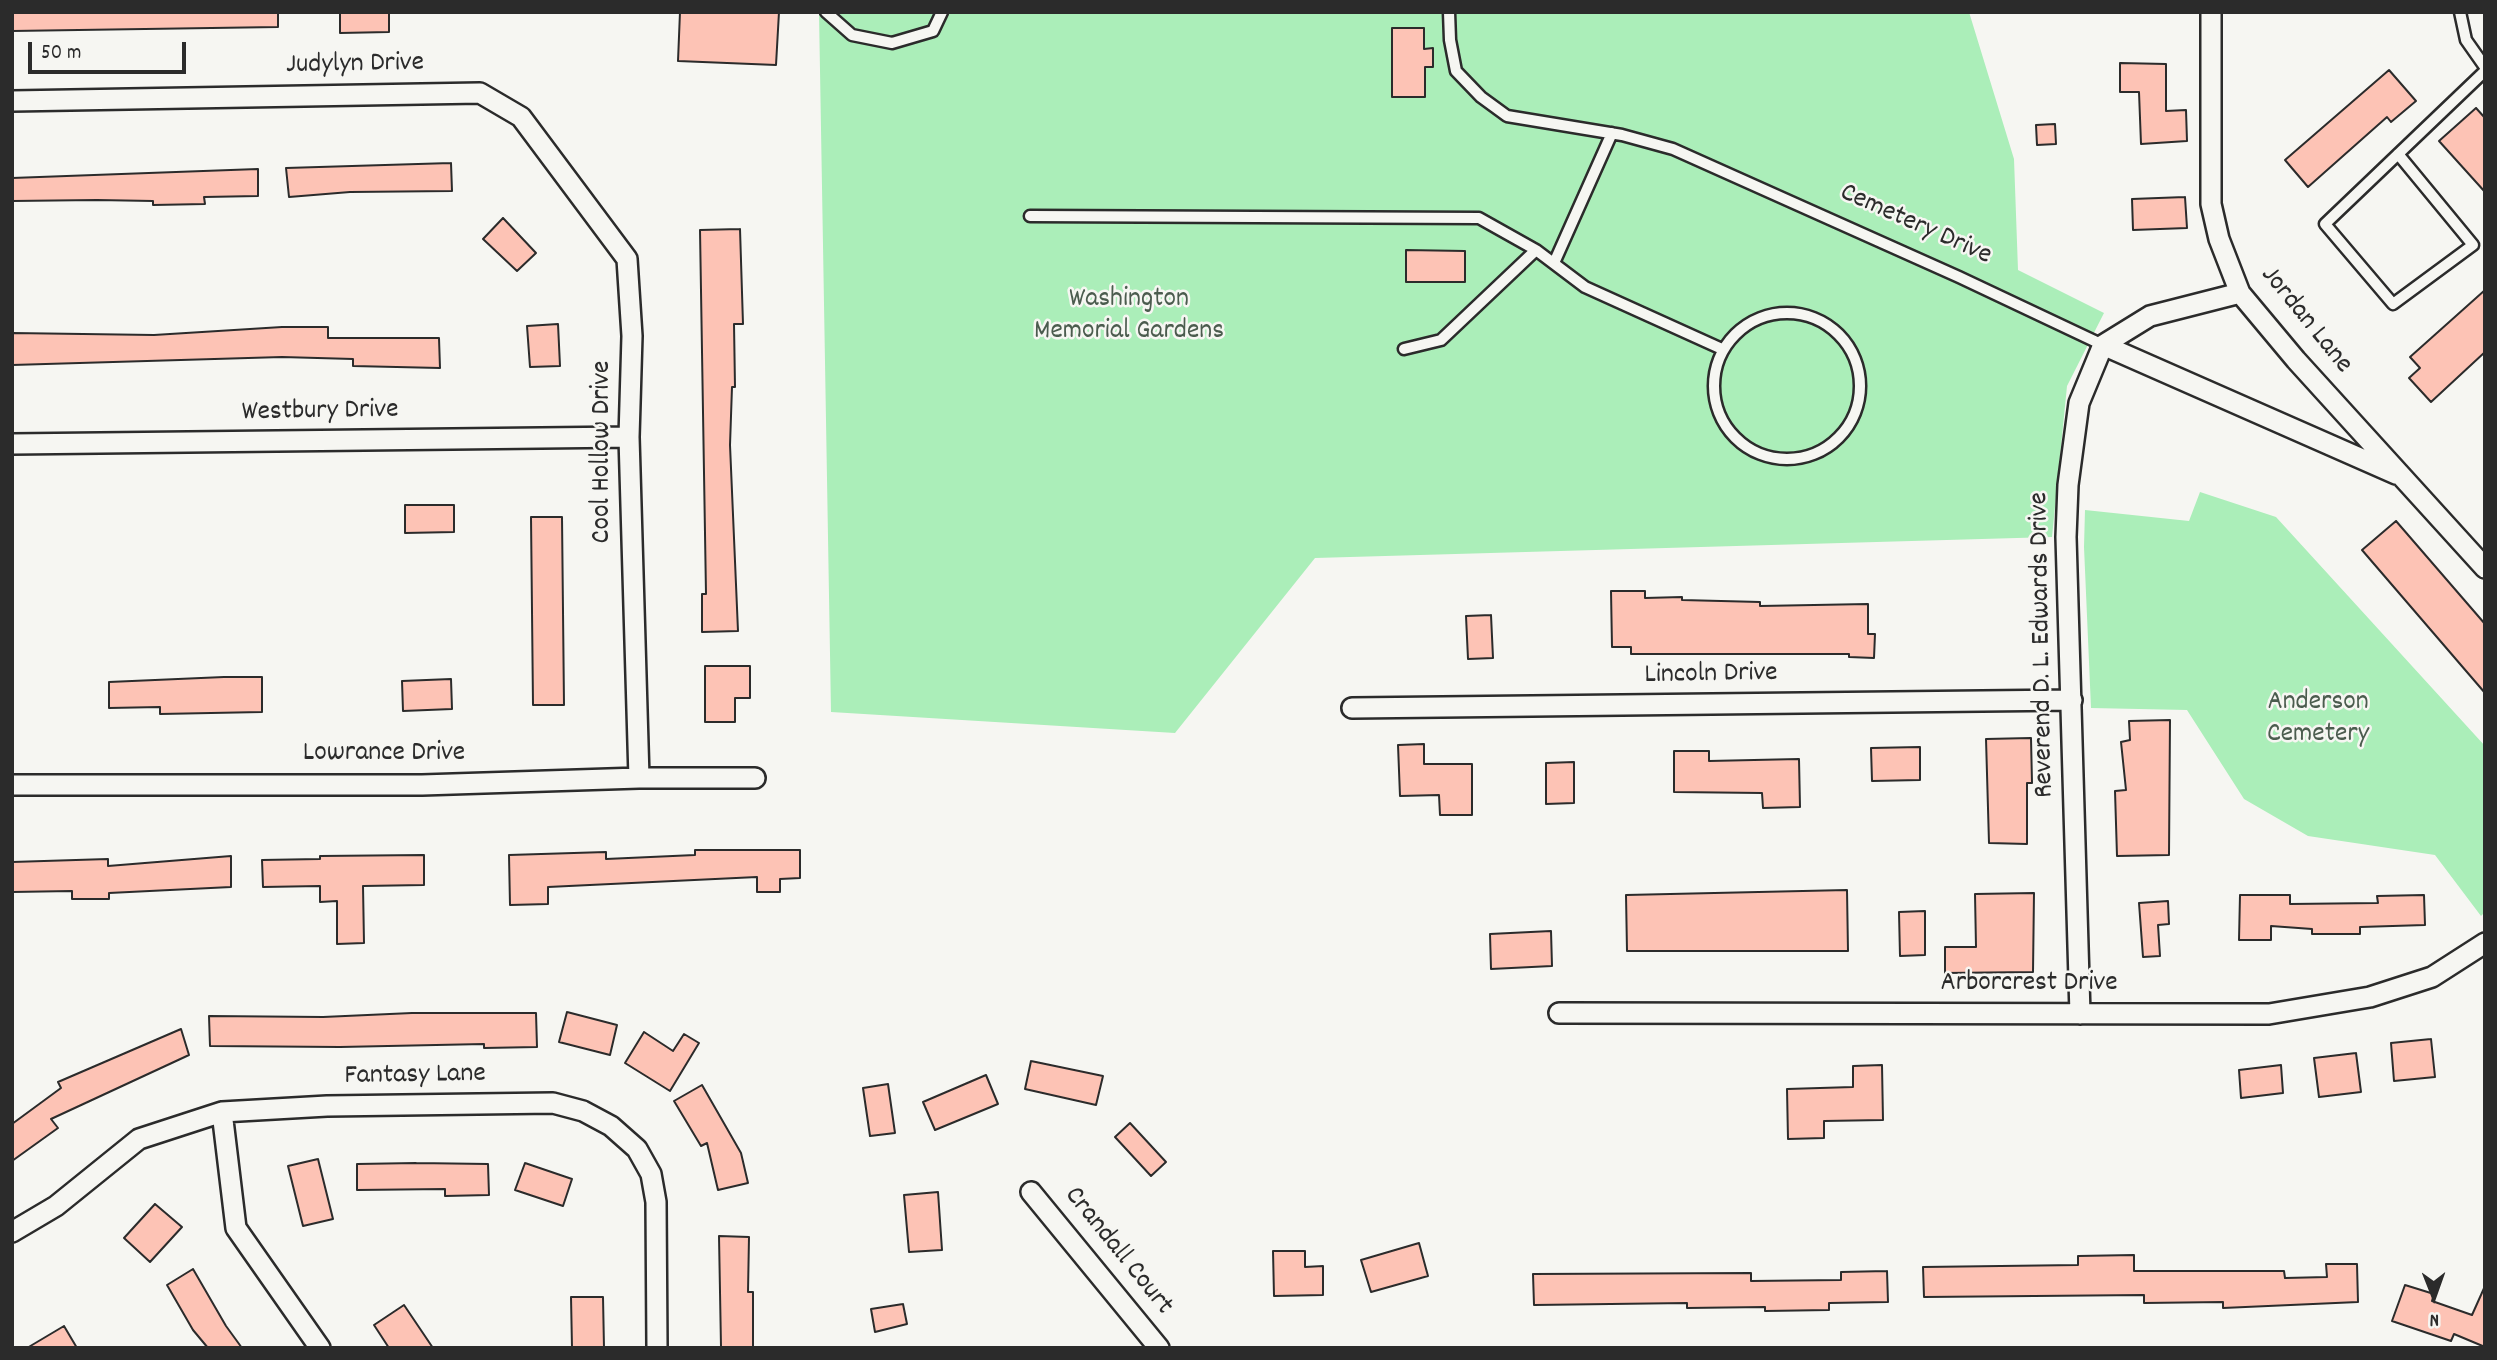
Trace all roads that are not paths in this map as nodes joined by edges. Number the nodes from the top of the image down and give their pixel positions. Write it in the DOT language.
graph roads {
  1 [pos="826,12"];
  2 [pos="942,12"];
  3 [pos="1449,12"];
  4 [pos="2211,12"];
  5 [pos="2460,12"];
  6 [pos="2485,69"];
  7 [pos="12,101"];
  8 [pos="1612,133"];
  9 [pos="548,153"];
  10 [pos="2398,154"];
  11 [pos="1030,216"];
  12 [pos="1536,250"];
  13 [pos="1553,263"];
  14 [pos="2240,293"];
  15 [pos="2103,345"];
  16 [pos="1404,349"];
  17 [pos="1723,349"];
  18 [pos="629,437"];
  19 [pos="12,444"];
  20 [pos="2404,477"];
  21 [pos="2485,568"];
  22 [pos="2072,700"];
  23 [pos="1352,708"];
  24 [pos="639,778"];
  25 [pos="755,778"];
  26 [pos="12,785"];
  27 [pos="2485,943"];
  28 [pos="1559,1013"];
  29 [pos="2080,1014"];
  30 [pos="222,1112"];
  31 [pos="1031,1192"];
  32 [pos="12,1232"];
  33 [pos="320,1348"];
  34 [pos="657,1348"];
  35 [pos="1159,1348"];
  1 -- 2 [label="lane"];
  3 -- 8 [label="lane, Cemetery Drive"];
  4 -- 14 [label="street, Jordan Lane"];
  5 -- 6 [label="lane"];
  6 -- 10 [label="lane"];
  7 -- 9 [label="street, Judylyn Drive"];
  8 -- 13 [label="lane"];
  8 -- 15 [label="lane, Cemetery Drive"];
  9 -- 18 [label="street, Cool Hollow Drive"];
  10 -- 10 [label="lane"];
  11 -- 12 [label="lane"];
  12 -- 13 [label="lane"];
  12 -- 16 [label="lane"];
  13 -- 17 [label="lane"];
  14 -- 15 [label="street"];
  14 -- 20 [label="street, Jordan Lane"];
  15 -- 20 [label="street, Cemetery Drive"];
  15 -- 22 [label="street, Reverend D. L. Edwards Drive"];
  17 -- 17 [label="lane"];
  18 -- 19 [label="street, Westbury Drive"];
  18 -- 24 [label="street, Cool Hollow Drive"];
  20 -- 21 [label="street, Jordan Lane"];
  22 -- 23 [label="street, Lincoln Drive"];
  22 -- 29 [label="street, Reverend D. L. Edwards Drive"];
  24 -- 25 [label="street, Lowrance Drive"];
  24 -- 26 [label="street, Lowrance Drive"];
  27 -- 29 [label="street, Arborcrest Drive"];
  28 -- 29 [label="street, Arborcrest Drive"];
  30 -- 32 [label="street, Fantasy Lane"];
  30 -- 33 [label="street"];
  30 -- 34 [label="street, Fantasy Lane"];
  31 -- 35 [label="street, Crandall Court"];
}
